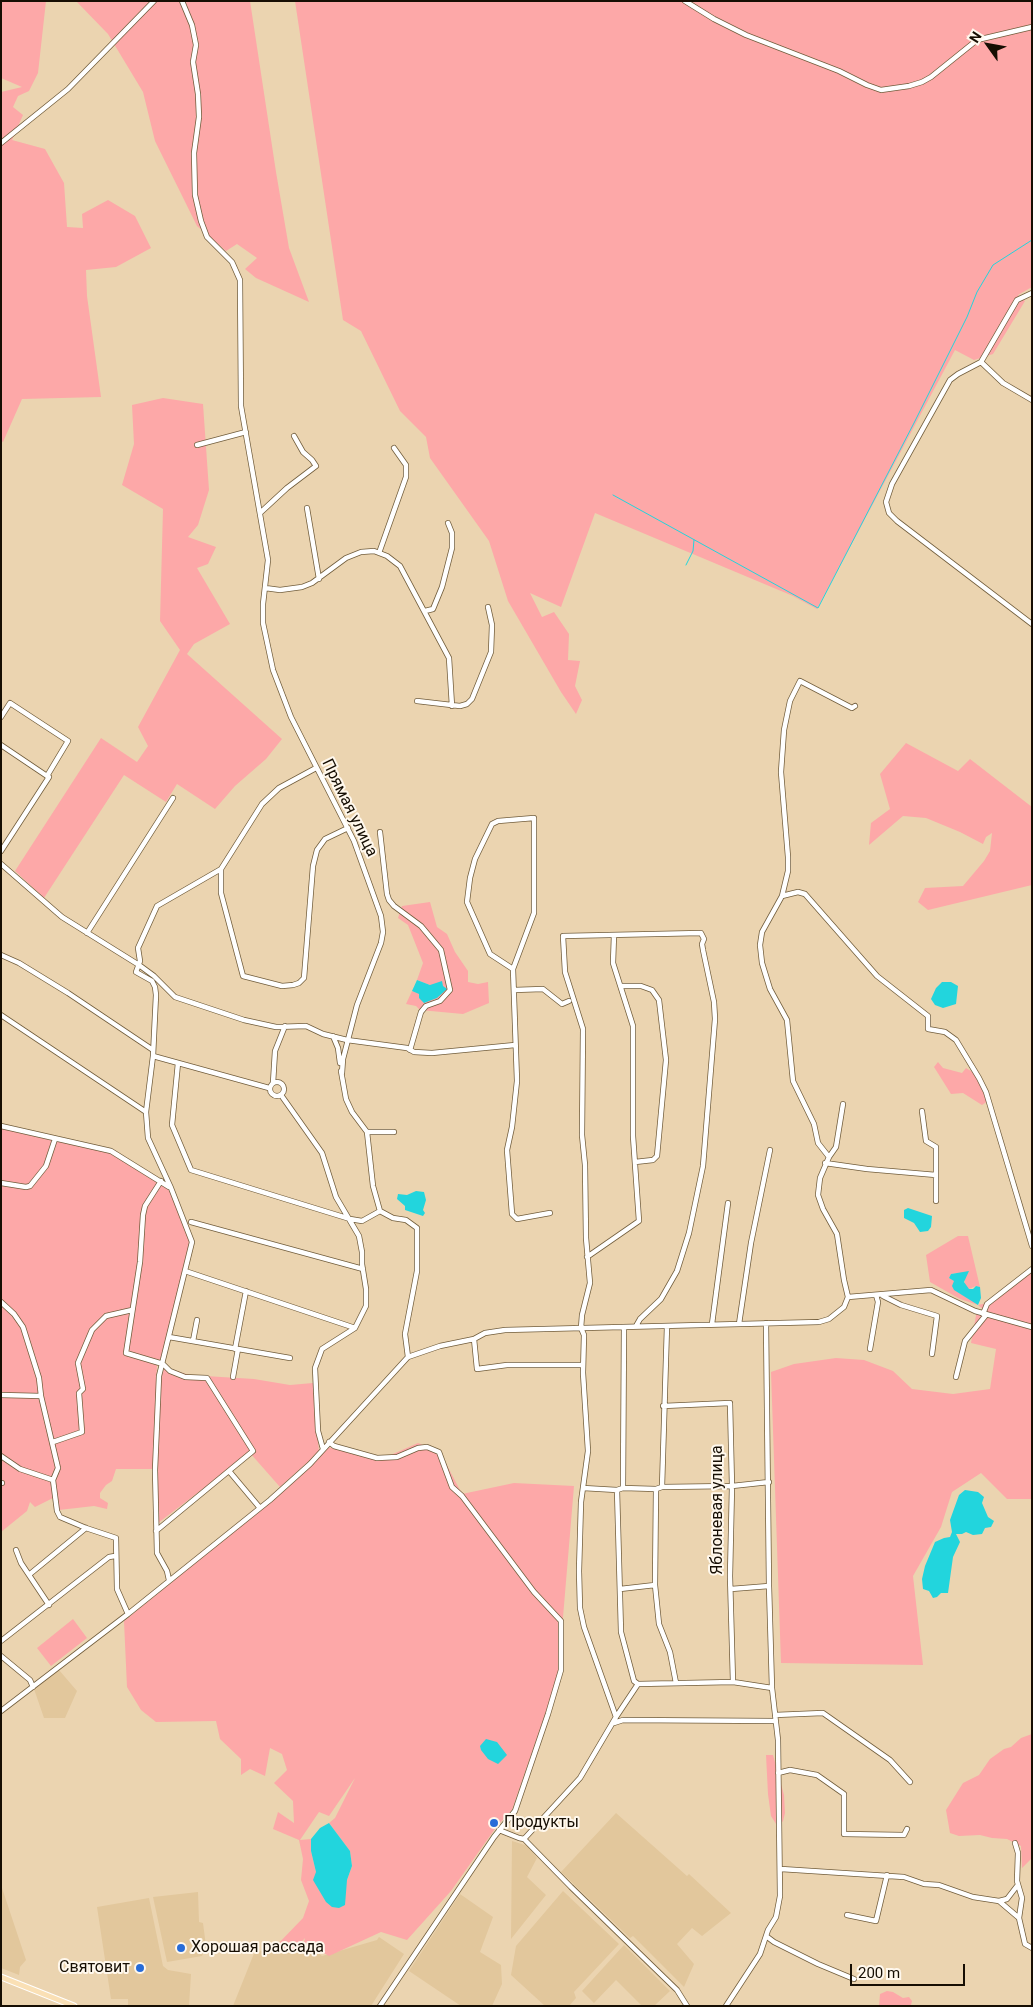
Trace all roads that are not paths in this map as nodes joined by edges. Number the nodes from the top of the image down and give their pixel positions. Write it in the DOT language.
graph roads {
  1 [pos="154,1"];
  2 [pos="182,1"];
  3 [pos="685,1"];
  4 [pos="1032,27"];
  5 [pos="1,143"];
  6 [pos="1032,293"];
  7 [pos="981,362"];
  8 [pos="1032,400"];
  9 [pos="246,432"];
  10 [pos="294,436"];
  11 [pos="197,445"];
  12 [pos="394,448"];
  13 [pos="307,508"];
  14 [pos="260,513"];
  15 [pos="448,524"];
  16 [pos="379,553"];
  17 [pos="961,572"];
  18 [pos="958,577"];
  19 [pos="319,579"];
  20 [pos="265,588"];
  21 [pos="488,607"];
  22 [pos="424,611"];
  23 [pos="1032,624"];
  24 [pos="417,701"];
  25 [pos="452,706"];
  26 [pos="855,706"];
  27 [pos="1,717"];
  28 [pos="1,744"];
  29 [pos="316,768"];
  30 [pos="47,776"];
  31 [pos="173,798"];
  32 [pos="348,828"];
  33 [pos="380,832"];
  34 [pos="4,842"];
  35 [pos="1,851"];
  36 [pos="1,864"];
  37 [pos="221,869"];
  38 [pos="782,896"];
  39 [pos="87,933"];
  40 [pos="614,935"];
  41 [pos="1,955"];
  42 [pos="139,965"];
  43 [pos="513,969"];
  44 [pos="621,986"];
  45 [pos="514,990"];
  46 [pos="569,1001"];
  47 [pos="1,1015"];
  48 [pos="285,1026"];
  49 [pos="333,1036"];
  50 [pos="347,1040"];
  51 [pos="515,1045"];
  52 [pos="410,1050"];
  53 [pos="153,1053"];
  54 [pos="178,1063"];
  55 [pos="342,1073"];
  56 [pos="271,1085"];
  57 [pos="281,1095"];
  58 [pos="843,1104"];
  59 [pos="922,1111"];
  60 [pos="146,1112"];
  61 [pos="1,1126"];
  62 [pos="366,1132"];
  63 [pos="394,1132"];
  64 [pos="55,1139"];
  65 [pos="770,1150"];
  66 [pos="829,1157"];
  67 [pos="635,1162"];
  68 [pos="825,1163"];
  69 [pos="936,1175"];
  70 [pos="160,1181"];
  71 [pos="1,1183"];
  72 [pos="171,1188"];
  73 [pos="936,1201"];
  74 [pos="728,1203"];
  75 [pos="380,1211"];
  76 [pos="550,1213"];
  77 [pos="350,1219"];
  78 [pos="191,1222"];
  79 [pos="1032,1246"];
  80 [pos="587,1258"];
  81 [pos="363,1269"];
  82 [pos="1032,1270"];
  83 [pos="185,1271"];
  84 [pos="246,1291"];
  85 [pos="879,1295"];
  86 [pos="848,1297"];
  87 [pos="1,1302"];
  88 [pos="132,1310"];
  89 [pos="984,1314"];
  90 [pos="197,1320"];
  91 [pos="766,1323"];
  92 [pos="712,1324"];
  93 [pos="739,1324"];
  94 [pos="636,1326"];
  95 [pos="666,1326"];
  96 [pos="1032,1327"];
  97 [pos="355,1328"];
  98 [pos="581,1328"];
  99 [pos="624,1328"];
  100 [pos="169,1337"];
  101 [pos="474,1339"];
  102 [pos="193,1341"];
  103 [pos="237,1349"];
  104 [pos="870,1349"];
  105 [pos="932,1354"];
  106 [pos="408,1357"];
  107 [pos="290,1358"];
  108 [pos="163,1364"];
  109 [pos="584,1366"];
  110 [pos="234,1377"];
  111 [pos="956,1377"];
  112 [pos="1,1395"];
  113 [pos="41,1396"];
  114 [pos="663,1406"];
  115 [pos="53,1442"];
  116 [pos="329,1442"];
  117 [pos="323,1449"];
  118 [pos="1,1456"];
  119 [pos="229,1472"];
  120 [pos="53,1480"];
  121 [pos="769,1482"];
  122 [pos="732,1486"];
  123 [pos="662,1487"];
  124 [pos="583,1488"];
  125 [pos="623,1488"];
  126 [pos="656,1489"];
  127 [pos="617,1490"];
  128 [pos="260,1508"];
  129 [pos="86,1528"];
  130 [pos="156,1530"];
  131 [pos="16,1550"];
  132 [pos="115,1556"];
  133 [pos="30,1574"];
  134 [pos="169,1580"];
  135 [pos="655,1585"];
  136 [pos="769,1586"];
  137 [pos="620,1589"];
  138 [pos="732,1589"];
  139 [pos="49,1604"];
  140 [pos="128,1614"];
  141 [pos="1,1641"];
  142 [pos="1,1656"];
  143 [pos="733,1682"];
  144 [pos="676,1683"];
  145 [pos="638,1684"];
  146 [pos="33,1687"];
  147 [pos="772,1688"];
  148 [pos="1,1710"];
  149 [pos="775,1715"];
  150 [pos="616,1717"];
  151 [pos="775,1721"];
  152 [pos="614,1724"];
  153 [pos="778,1773"];
  154 [pos="910,1782"];
  155 [pos="907,1829"];
  156 [pos="499,1830"];
  157 [pos="524,1838"];
  158 [pos="1015,1843"];
  159 [pos="780,1869"];
  160 [pos="886,1875"];
  161 [pos="1017,1886"];
  162 [pos="999,1901"];
  163 [pos="847,1915"];
  164 [pos="1019,1918"];
  165 [pos="766,1936"];
  166 [pos="774,1942"];
  167 [pos="763,1947"];
  168 [pos="1032,1948"];
  169 [pos="1,1977"];
  170 [pos="854,1979"];
  171 [pos="74,2006"];
  172 [pos="380,2006"];
  173 [pos="687,2006"];
  174 [pos="726,2006"];
  1 -- 5 [label="street"];
  2 -- 9 [label="street, Прямая улица"];
  3 -- 4 [label="street"];
  6 -- 7 [label="street"];
  7 -- 8 [label="street"];
  7 -- 17 [label="street"];
  9 -- 11 [label="street"];
  9 -- 14 [label="street, Прямая улица"];
  10 -- 14 [label="street"];
  12 -- 16 [label="street"];
  13 -- 19 [label="street"];
  14 -- 20 [label="street, Прямая улица"];
  15 -- 22 [label="street"];
  16 -- 19 [label="street"];
  16 -- 22 [label="street"];
  17 -- 18 [label="street"];
  17 -- 23 [label="street"];
  19 -- 20 [label="street"];
  20 -- 29 [label="street, Прямая улица"];
  21 -- 25 [label="street"];
  22 -- 25 [label="street"];
  24 -- 25 [label="street"];
  26 -- 38 [label="street"];
  27 -- 30 [label="street"];
  28 -- 30 [label="street"];
  29 -- 32 [label="street, Прямая улица"];
  29 -- 37 [label="street"];
  30 -- 34 [label="street"];
  31 -- 39 [label="street"];
  32 -- 37 [label="street"];
  32 -- 50 [label="street, Прямая улица"];
  33 -- 52 [label="street"];
  34 -- 35 [label="street"];
  36 -- 39 [label="street"];
  37 -- 42 [label="street"];
  38 -- 66 [label="street"];
  38 -- 79 [label="street"];
  39 -- 42 [label="street"];
  40 -- 44 [label="street"];
  40 -- 80 [label="street"];
  40 -- 94 [label="street"];
  41 -- 53 [label="street"];
  42 -- 48 [label="street"];
  42 -- 53 [label="street"];
  43 -- 43 [label="street"];
  43 -- 45 [label="street"];
  44 -- 67 [label="street"];
  44 -- 67 [label="street"];
  45 -- 46 [label="street"];
  45 -- 51 [label="street"];
  47 -- 60 [label="street"];
  48 -- 49 [label="street"];
  48 -- 56 [label="street"];
  49 -- 50 [label="street"];
  49 -- 55 [label="street"];
  50 -- 52 [label="street"];
  50 -- 55 [label="street, Прямая улица"];
  51 -- 52 [label="street"];
  51 -- 76 [label="street"];
  53 -- 54 [label="street"];
  53 -- 60 [label="street"];
  54 -- 56 [label="street"];
  54 -- 77 [label="street"];
  55 -- 62 [label="street"];
  56 -- 57 [label="street"];
  56 -- 57 [label="street"];
  57 -- 77 [label="street"];
  58 -- 66 [label="street"];
  59 -- 69 [label="street"];
  60 -- 72 [label="street"];
  61 -- 64 [label="street"];
  62 -- 63 [label="street"];
  62 -- 75 [label="street"];
  64 -- 70 [label="street"];
  64 -- 71 [label="street"];
  65 -- 93 [label="street"];
  66 -- 68 [label="street"];
  67 -- 80 [label="street"];
  68 -- 69 [label="street"];
  68 -- 86 [label="street"];
  69 -- 73 [label="street"];
  70 -- 72 [label="street"];
  70 -- 88 [label="street"];
  72 -- 83 [label="street"];
  74 -- 92 [label="street"];
  75 -- 77 [label="street"];
  75 -- 106 [label="street"];
  77 -- 81 [label="street"];
  78 -- 81 [label="street"];
  80 -- 98 [label="street"];
  81 -- 97 [label="street"];
  82 -- 89 [label="street"];
  83 -- 84 [label="street"];
  83 -- 100 [label="street"];
  84 -- 97 [label="street"];
  84 -- 103 [label="street"];
  85 -- 86 [label="street"];
  85 -- 89 [label="street"];
  85 -- 104 [label="street"];
  85 -- 105 [label="street"];
  86 -- 91 [label="street"];
  87 -- 113 [label="street"];
  88 -- 108 [label="street"];
  88 -- 115 [label="street"];
  89 -- 96 [label="street"];
  89 -- 111 [label="street"];
  90 -- 102 [label="street"];
  91 -- 93 [label="street"];
  91 -- 121 [label="street"];
  92 -- 93 [label="street"];
  92 -- 95 [label="street"];
  94 -- 95 [label="street"];
  94 -- 99 [label="street"];
  95 -- 114 [label="street"];
  97 -- 117 [label="street"];
  98 -- 99 [label="street"];
  98 -- 101 [label="street"];
  98 -- 109 [label="street"];
  99 -- 125 [label="street"];
  100 -- 102 [label="street"];
  100 -- 108 [label="street"];
  101 -- 106 [label="street"];
  101 -- 109 [label="street"];
  102 -- 103 [label="street"];
  103 -- 107 [label="street"];
  103 -- 110 [label="street"];
  106 -- 116 [label="street"];
  108 -- 119 [label="street"];
  108 -- 130 [label="street"];
  109 -- 124 [label="street"];
  112 -- 113 [label="street"];
  113 -- 115 [label="street"];
  114 -- 122 [label="street, Яблоневая улица"];
  114 -- 123 [label="street"];
  115 -- 120 [label="street"];
  116 -- 117 [label="street"];
  116 -- 156 [label="street"];
  117 -- 128 [label="street"];
  118 -- 120 [label="street"];
  119 -- 128 [label="street"];
  119 -- 130 [label="street"];
  120 -- 129 [label="street"];
  121 -- 122 [label="street"];
  121 -- 136 [label="street"];
  122 -- 123 [label="street"];
  122 -- 138 [label="street, Яблоневая улица"];
  123 -- 126 [label="street"];
  124 -- 127 [label="street"];
  124 -- 150 [label="street"];
  125 -- 126 [label="street"];
  125 -- 127 [label="street"];
  126 -- 135 [label="street"];
  127 -- 137 [label="street"];
  128 -- 134 [label="street"];
  129 -- 132 [label="street"];
  129 -- 133 [label="street"];
  130 -- 134 [label="street"];
  131 -- 133 [label="street"];
  132 -- 139 [label="street"];
  132 -- 140 [label="street"];
  133 -- 139 [label="street"];
  134 -- 140 [label="street"];
  135 -- 137 [label="street"];
  135 -- 144 [label="street"];
  136 -- 138 [label="street"];
  136 -- 147 [label="street"];
  137 -- 145 [label="street"];
  138 -- 143 [label="street, Яблоневая улица"];
  139 -- 141 [label="street"];
  140 -- 146 [label="street"];
  142 -- 146 [label="street"];
  143 -- 144 [label="street"];
  143 -- 147 [label="street"];
  144 -- 145 [label="street"];
  145 -- 150 [label="street"];
  146 -- 148 [label="street"];
  147 -- 149 [label="street"];
  149 -- 151 [label="street"];
  149 -- 154 [label="street"];
  150 -- 152 [label="street"];
  151 -- 152 [label="street"];
  151 -- 153 [label="street"];
  152 -- 157 [label="street"];
  153 -- 155 [label="street"];
  153 -- 159 [label="street"];
  156 -- 157 [label="street"];
  156 -- 172 [label="street"];
  157 -- 173 [label="street"];
  158 -- 161 [label="street"];
  159 -- 160 [label="street"];
  159 -- 165 [label="street"];
  160 -- 162 [label="street"];
  160 -- 163 [label="street"];
  161 -- 162 [label="street"];
  161 -- 164 [label="street"];
  162 -- 164 [label="street"];
  164 -- 168 [label="street"];
  165 -- 166 [label="street"];
  165 -- 167 [label="street"];
  166 -- 167 [label="street"];
  166 -- 170 [label="street"];
  167 -- 174 [label="street"];
  169 -- 171 [label="main road"];
}
